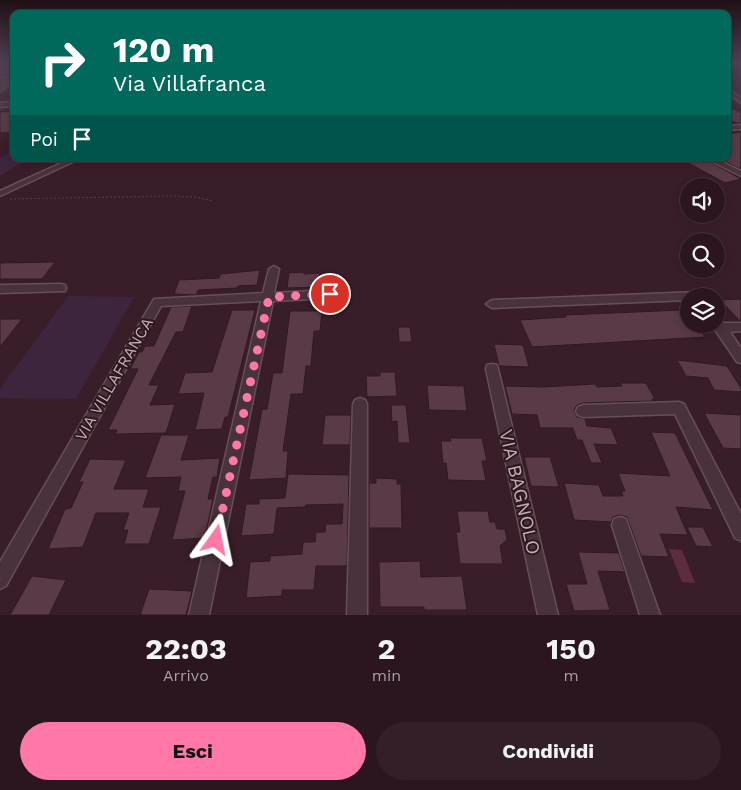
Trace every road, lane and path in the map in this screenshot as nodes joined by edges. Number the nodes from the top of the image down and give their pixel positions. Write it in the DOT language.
graph roads {
  1 [pos="731,93"];
  2 [pos="741,101"];
  3 [pos="68,162"];
  4 [pos="717,162"];
  5 [pos="741,174"];
  6 [pos="3,197"];
  7 [pos="212,200"];
  8 [pos="274,269"];
  9 [pos="61,288"];
  10 [pos="0,289"];
  11 [pos="330,294"];
  12 [pos="269,297"];
  13 [pos="680,297"];
  14 [pos="492,304"];
  15 [pos="725,326"];
  16 [pos="741,327"];
  17 [pos="725,331"];
  18 [pos="735,340"];
  19 [pos="741,358"];
  20 [pos="492,369"];
  21 [pos="360,404"];
  22 [pos="583,410"];
  23 [pos="620,525"];
  24 [pos="741,532"];
  25 [pos="0,580"];
  26 [pos="199,615"];
  27 [pos="357,615"];
  28 [pos="548,615"];
  29 [pos="650,615"];
  1 -- 2 [label="street"];
  3 -- 6 [label="street"];
  4 -- 5 [label="street"];
  6 -- 7 [label="path"];
  8 -- 12 [label="street"];
  9 -- 10 [label="street"];
  11 -- 12 [label="street, VIA VILLAFRANCA"];
  12 -- 25 [label="street, VIA VILLAFRANCA"];
  12 -- 26 [label="street"];
  13 -- 14 [label="street"];
  15 -- 16 [label="street"];
  17 -- 18 [label="street"];
  18 -- 19 [label="street"];
  20 -- 28 [label="street, VIA BAGNOLO"];
  21 -- 27 [label="street"];
  22 -- 24 [label="street"];
  23 -- 29 [label="street"];
}
